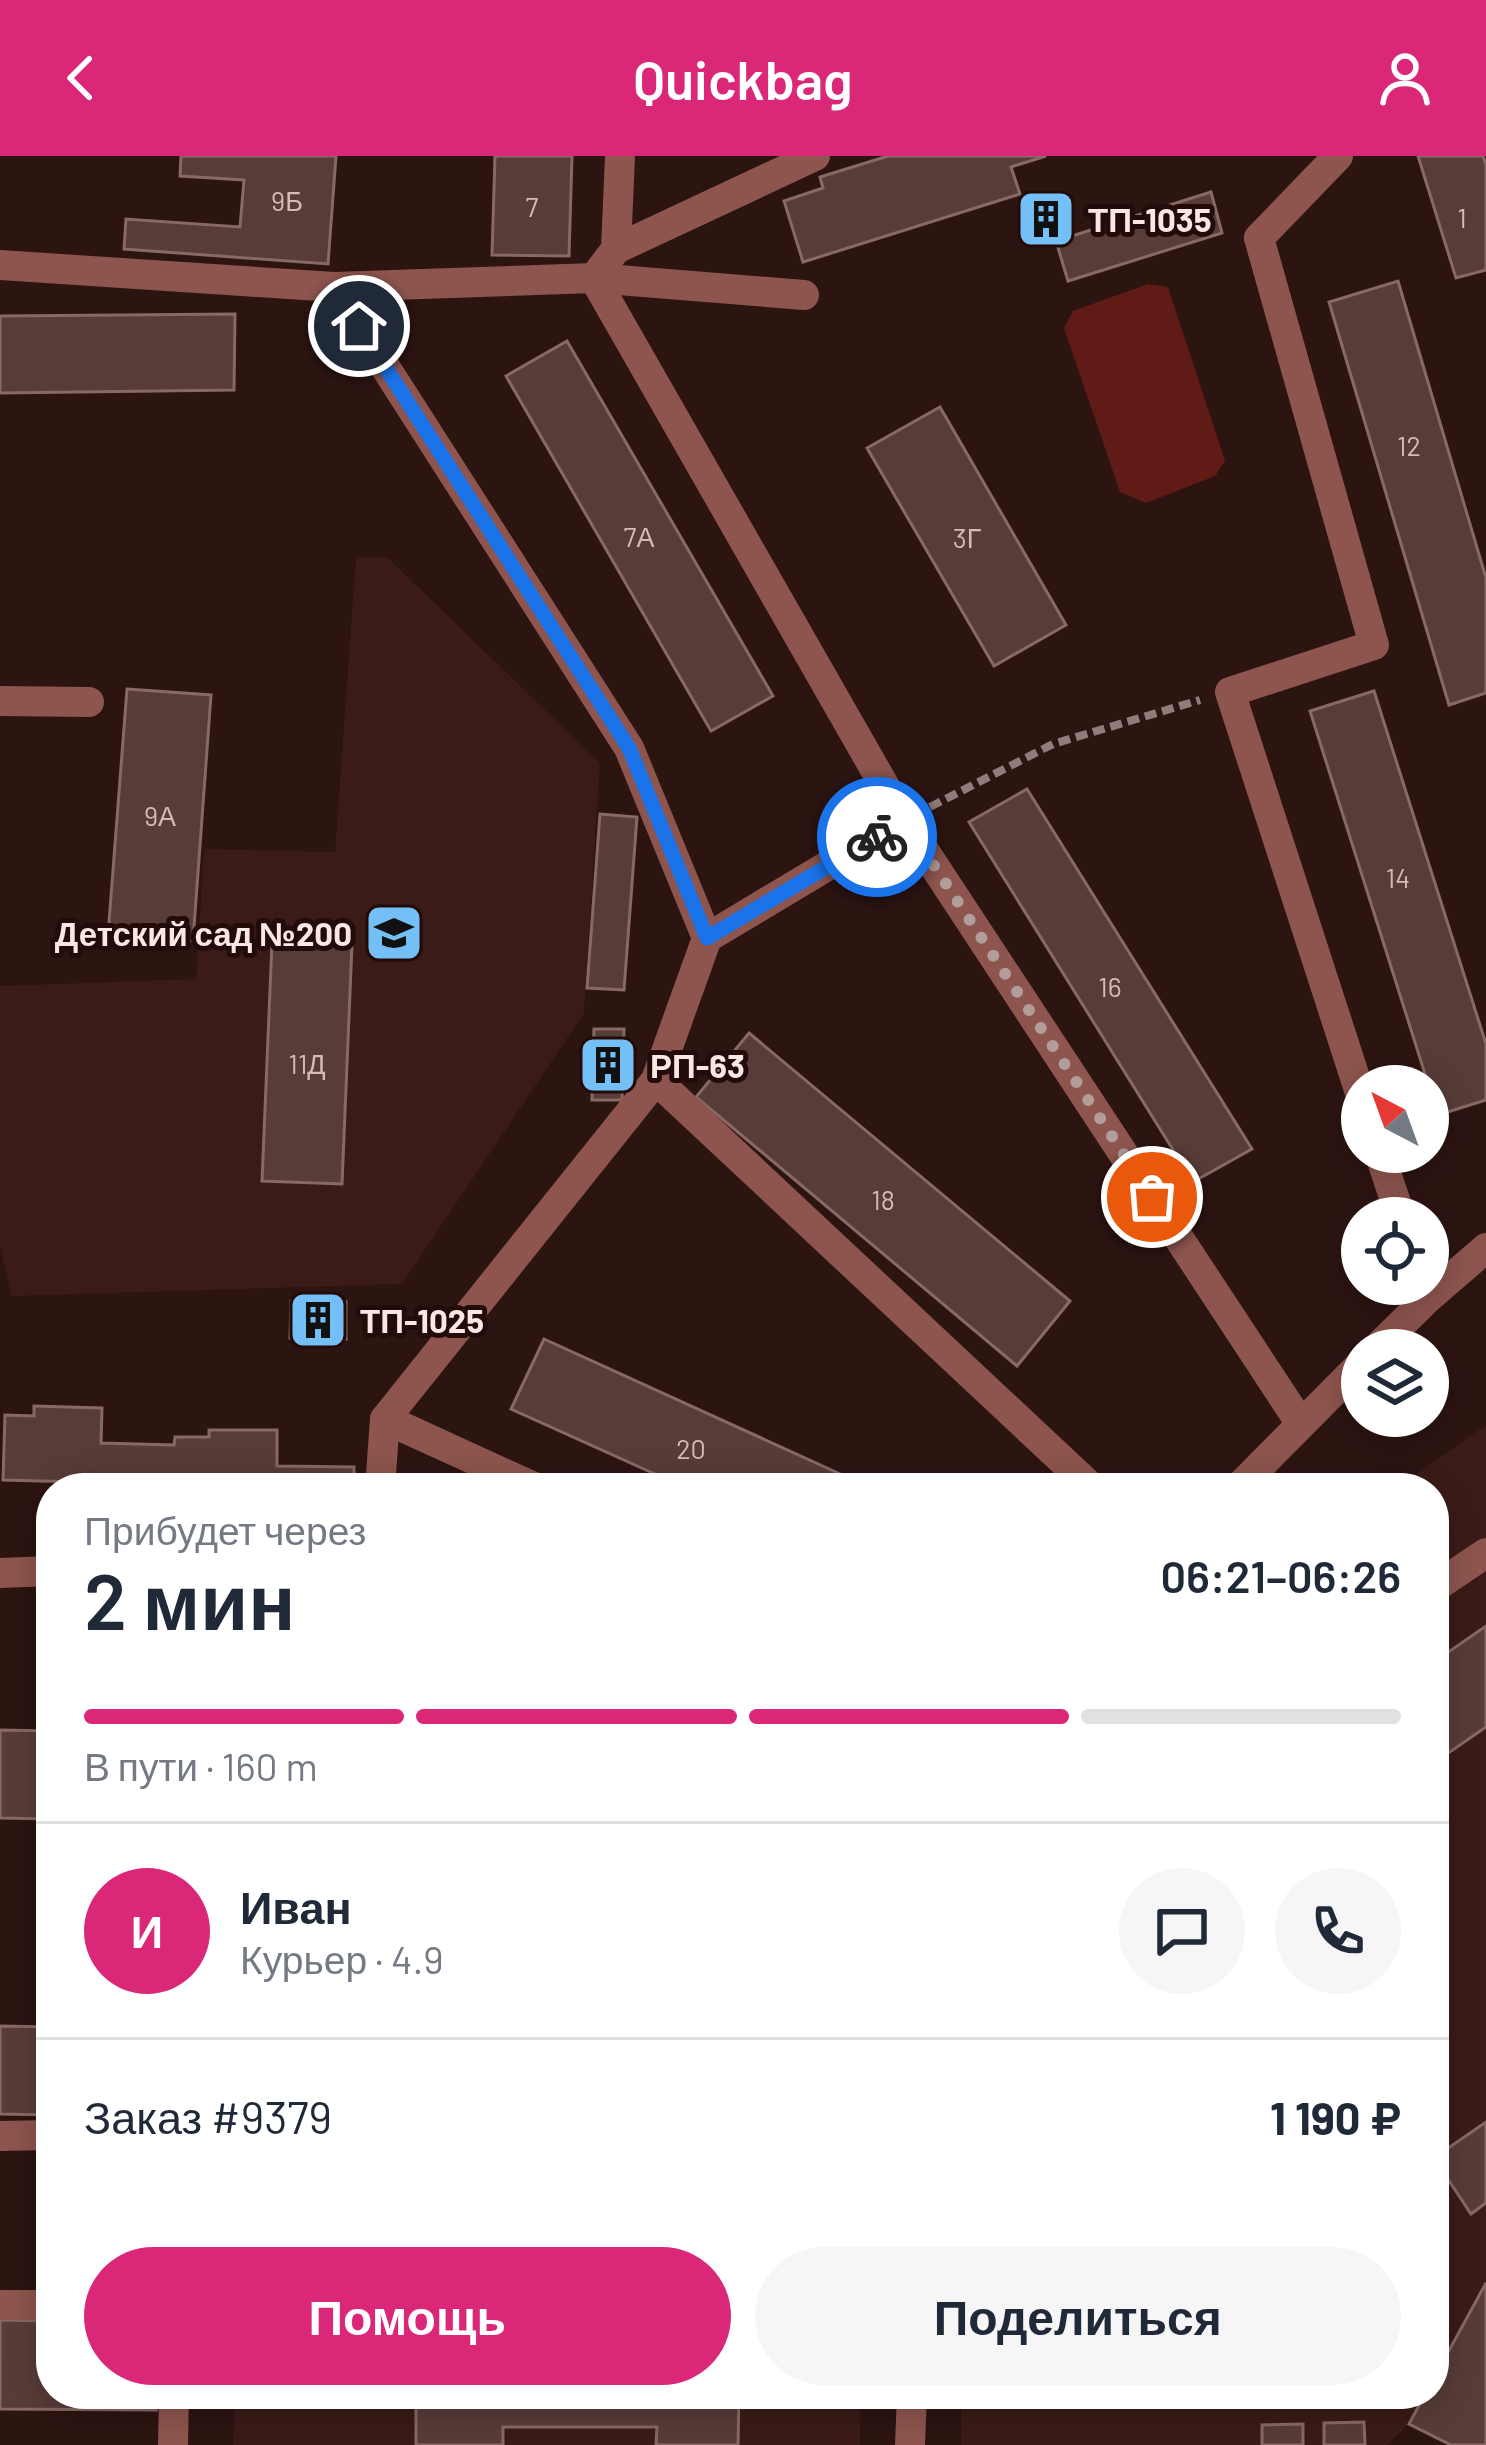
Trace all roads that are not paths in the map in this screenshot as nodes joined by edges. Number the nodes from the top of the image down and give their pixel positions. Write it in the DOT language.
graph roads {
  1 [pos="620,156"];
  2 [pos="815,156"];
  3 [pos="1338,156"];
  4 [pos="616,249"];
  5 [pos="0,265"];
  6 [pos="594,278"];
  7 [pos="334,287"];
  8 [pos="804,295"];
  9 [pos="0,701"];
  10 [pos="89,702"];
  11 [pos="904,820"];
  12 [pos="707,938"];
  13 [pos="1351,1065"];
  14 [pos="656,1080"];
  15 [pos="1486,1248"];
  16 [pos="1449,1274"];
  17 [pos="1413,1305"];
  18 [pos="1393,1329"];
  19 [pos="1341,1384"];
  20 [pos="385,1419"];
  21 [pos="1301,1424"];
  22 [pos="381,1473"];
  23 [pos="503,1473"];
  24 [pos="1077,1473"];
  25 [pos="1253,1473"];
  26 [pos="1486,1553"];
  27 [pos="36,1572"];
  28 [pos="0,1573"];
  29 [pos="1449,1578"];
  30 [pos="36,2135"];
  31 [pos="0,2136"];
  32 [pos="0,2306"];
  33 [pos="36,2306"];
  34 [pos="174,2409"];
  35 [pos="911,2409"];
  36 [pos="173,2445"];
  37 [pos="910,2445"];
  1 -- 4 [label="street"];
  2 -- 4 [label="street"];
  3 -- 13 [label="street"];
  4 -- 6 [label="street"];
  5 -- 7 [label="street"];
  6 -- 7 [label="street"];
  6 -- 8 [label="street"];
  6 -- 11 [label="street"];
  7 -- 12 [label="street"];
  9 -- 10 [label="street"];
  11 -- 12 [label="street"];
  11 -- 21 [label="street"];
  12 -- 14 [label="street"];
  14 -- 20 [label="street"];
  14 -- 24 [label="street"];
  15 -- 16 [label="street"];
  17 -- 18 [label="street"];
  19 -- 21 [label="street"];
  20 -- 22 [label="street"];
  20 -- 23 [label="street"];
  21 -- 25 [label="street"];
  26 -- 29 [label="street"];
  27 -- 28 [label="street"];
  30 -- 31 [label="street"];
  32 -- 33 [label="street"];
  34 -- 36 [label="street"];
  35 -- 37 [label="street"];
}
